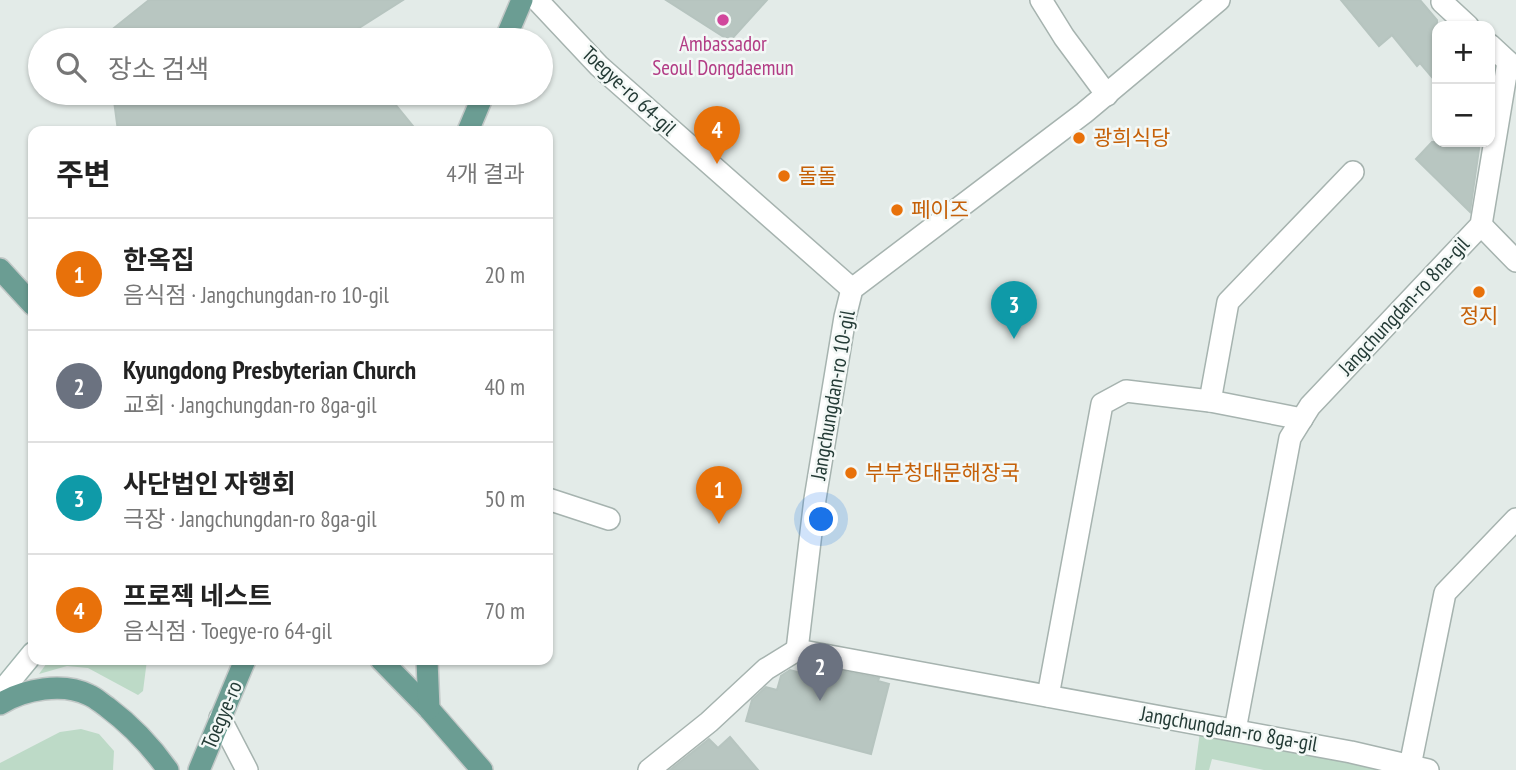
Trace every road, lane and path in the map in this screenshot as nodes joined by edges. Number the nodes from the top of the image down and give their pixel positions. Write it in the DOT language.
graph roads {
  1 [pos="522,0"];
  2 [pos="537,0"];
  3 [pos="1041,0"];
  4 [pos="1219,0"];
  5 [pos="1442,1"];
  6 [pos="1463,21"];
  7 [pos="510,28"];
  8 [pos="1495,51"];
  9 [pos="1512,66"];
  10 [pos="1107,95"];
  11 [pos="479,105"];
  12 [pos="470,126"];
  13 [pos="1353,172"];
  14 [pos="1481,225"];
  15 [pos="1516,261"];
  16 [pos="0,269"];
  17 [pos="852,289"];
  18 [pos="28,300"];
  19 [pos="1210,401"];
  20 [pos="1302,419"];
  21 [pos="553,501"];
  22 [pos="609,519"];
  23 [pos="1516,519"];
  24 [pos="797,650"];
  25 [pos="28,659"];
  26 [pos="243,665"];
  27 [pos="386,665"];
  28 [pos="427,665"];
  29 [pos="0,694"];
  30 [pos="1048,696"];
  31 [pos="0,704"];
  32 [pos="429,709"];
  33 [pos="220,718"];
  34 [pos="1235,730"];
  35 [pos="1419,768"];
  36 [pos="168,770"];
  37 [pos="199,770"];
  38 [pos="247,770"];
  39 [pos="482,770"];
  40 [pos="649,770"];
  1 -- 7 [label="main road"];
  2 -- 17 [label="street, Toegye-ro 64-gil"];
  3 -- 10 [label="street"];
  4 -- 10 [label="street, Jangchungdan-ro 10-gil"];
  5 -- 6 [label="street"];
  8 -- 9 [label="street"];
  9 -- 14 [label="street, Jangchungdan-ro 8na-gil"];
  10 -- 17 [label="street, Jangchungdan-ro 10-gil"];
  11 -- 12 [label="main road"];
  13 -- 19 [label="street"];
  14 -- 15 [label="street"];
  14 -- 20 [label="street, Jangchungdan-ro 8na-gil"];
  16 -- 18 [label="main road"];
  17 -- 24 [label="street, Jangchungdan-ro 10-gil"];
  19 -- 20 [label="street"];
  19 -- 30 [label="street"];
  20 -- 34 [label="street, Jangchungdan-ro 8na-gil"];
  21 -- 22 [label="street"];
  23 -- 35 [label="street, Jangchungdan-ro 8ga-gil"];
  24 -- 30 [label="street, Jangchungdan-ro 8ga-gil"];
  24 -- 40 [label="street"];
  25 -- 29 [label="street"];
  26 -- 33 [label="main road, Toegye-ro"];
  27 -- 32 [label="main road"];
  28 -- 32 [label="main road"];
  30 -- 34 [label="street, Jangchungdan-ro 8ga-gil"];
  31 -- 36 [label="main road"];
  32 -- 39 [label="main road"];
  33 -- 37 [label="main road, Toegye-ro"];
  33 -- 38 [label="street"];
  34 -- 35 [label="street, Jangchungdan-ro 8ga-gil"];
}
